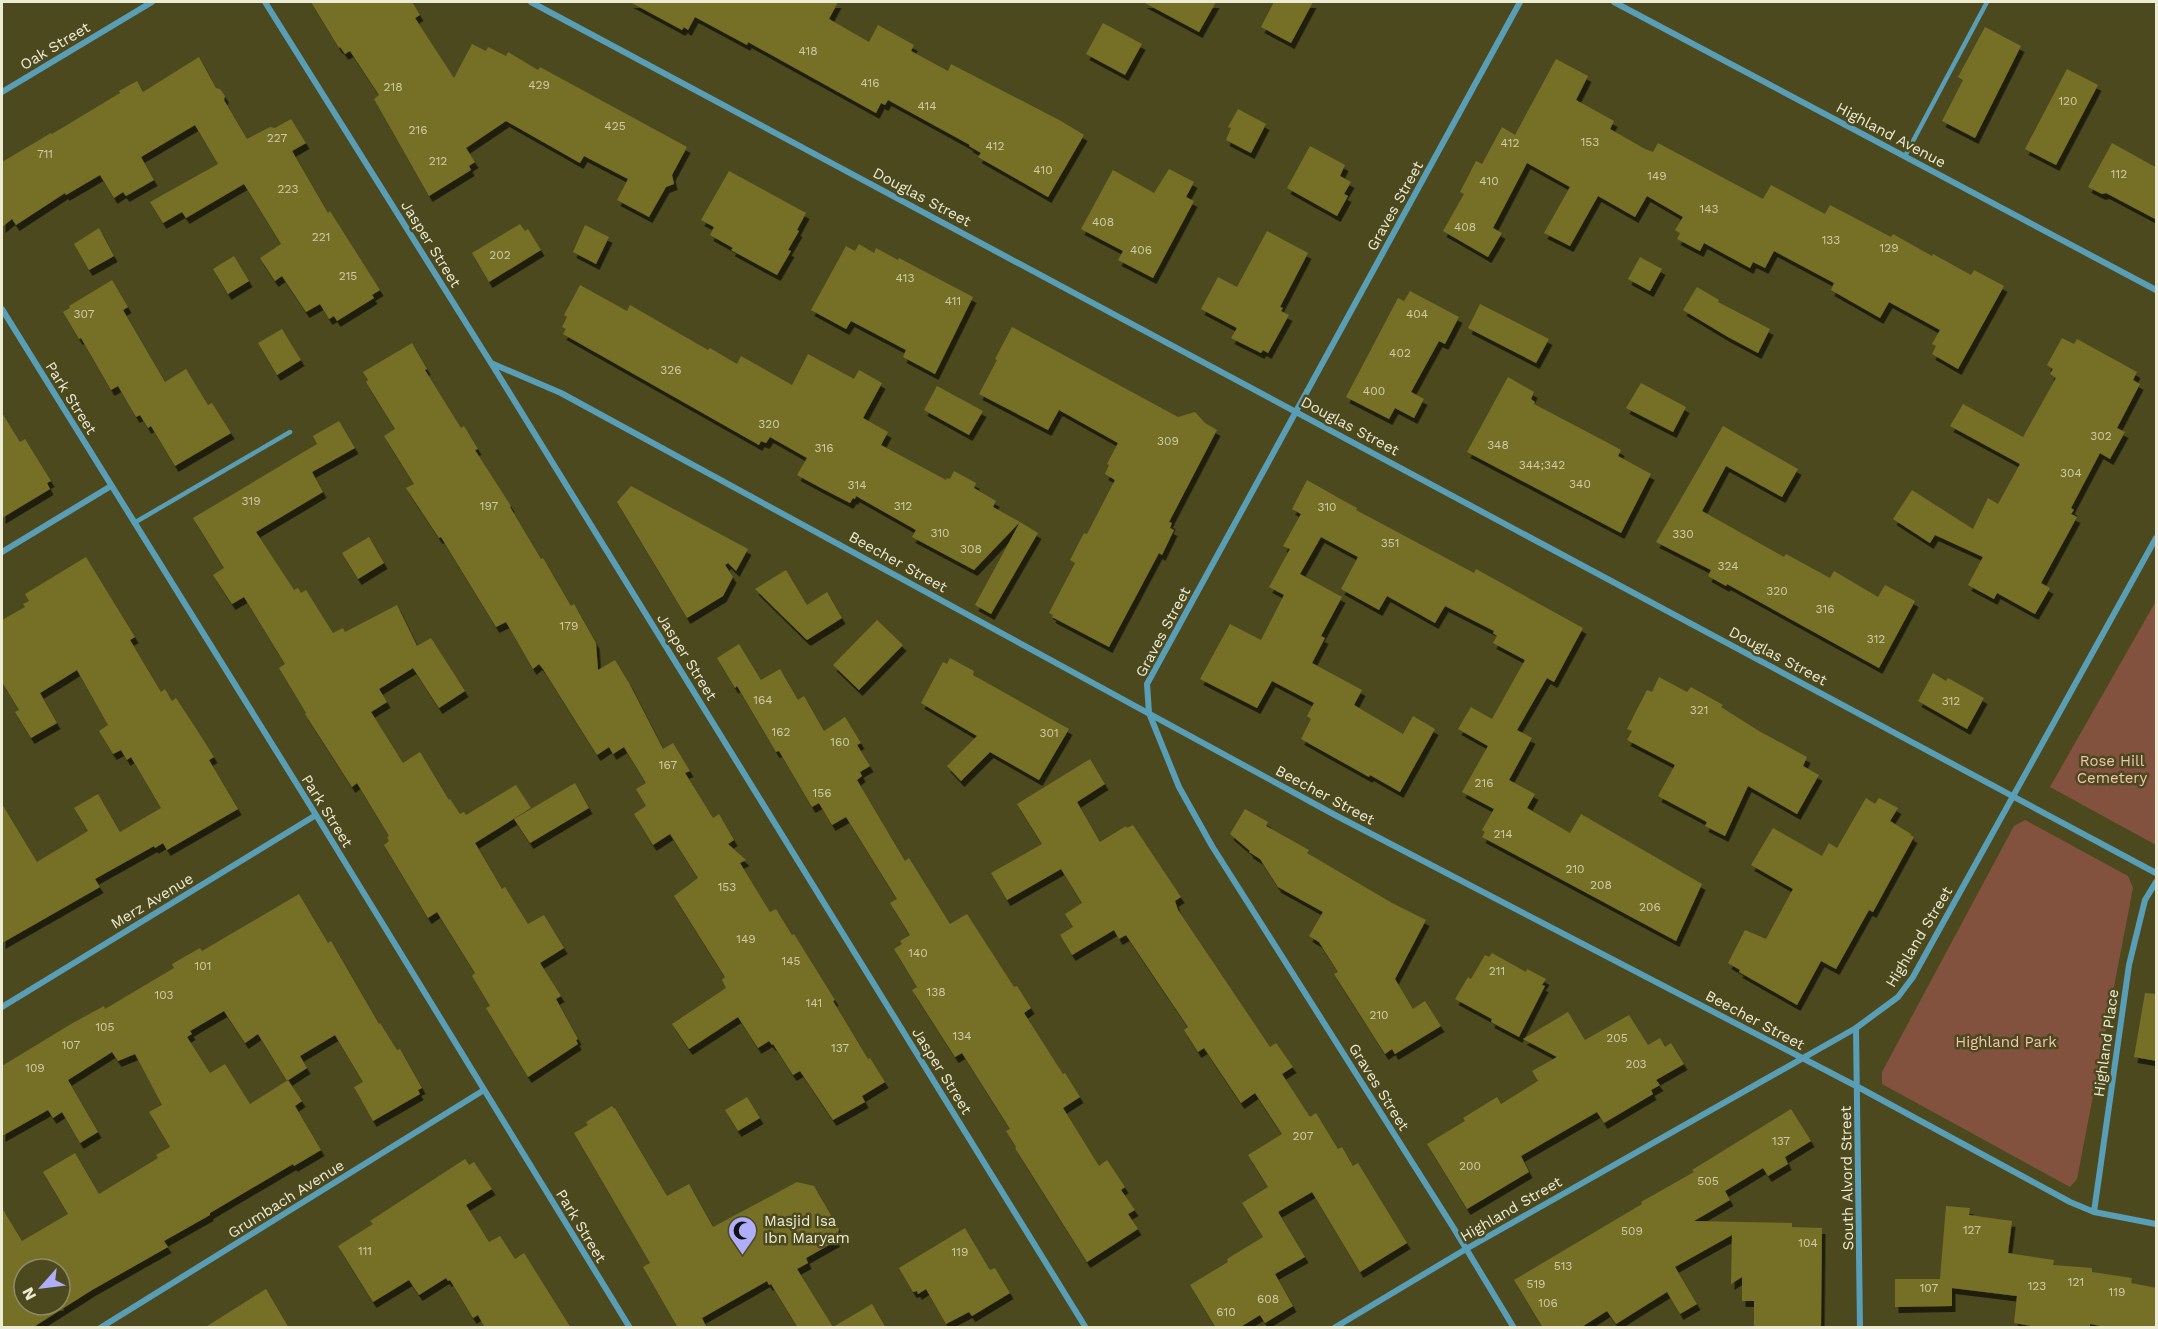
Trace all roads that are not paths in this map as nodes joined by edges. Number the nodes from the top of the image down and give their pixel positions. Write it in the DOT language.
graph roads {
  1 [pos="152,2"];
  2 [pos="265,2"];
  3 [pos="531,2"];
  4 [pos="1520,2"];
  5 [pos="1614,2"];
  6 [pos="1987,2"];
  7 [pos="2,92"];
  8 [pos="1905,156"];
  9 [pos="2157,290"];
  10 [pos="2,309"];
  11 [pos="491,363"];
  12 [pos="1297,411"];
  13 [pos="290,432"];
  14 [pos="111,486"];
  15 [pos="134,523"];
  16 [pos="2157,538"];
  17 [pos="2,552"];
  18 [pos="1149,713"];
  19 [pos="2014,796"];
  20 [pos="316,815"];
  21 [pos="2157,873"];
  22 [pos="2157,882"];
  23 [pos="2,1007"];
  24 [pos="1856,1028"];
  25 [pos="1801,1058"];
  26 [pos="1858,1088"];
  27 [pos="484,1090"];
  28 [pos="2094,1212"];
  29 [pos="2157,1224"];
  30 [pos="1466,1249"];
  31 [pos="100,1328"];
  32 [pos="630,1328"];
  33 [pos="1086,1328"];
  34 [pos="1334,1328"];
  35 [pos="1514,1328"];
  36 [pos="1860,1328"];
  1 -- 7 [label="street, Oak Street"];
  2 -- 11 [label="street, Jasper Street"];
  3 -- 12 [label="street, Douglas Street"];
  4 -- 12 [label="street, Graves Street"];
  5 -- 8 [label="street, Highland Avenue"];
  6 -- 8 [label="lane"];
  8 -- 9 [label="street, Highland Avenue"];
  10 -- 14 [label="street, Park Street"];
  11 -- 18 [label="street, Beecher Street"];
  11 -- 33 [label="street, Jasper Street"];
  12 -- 18 [label="street, Graves Street"];
  12 -- 19 [label="street, Douglas Street"];
  13 -- 15 [label="lane"];
  14 -- 15 [label="street, Park Street"];
  14 -- 17 [label="street"];
  15 -- 20 [label="street, Park Street"];
  16 -- 19 [label="street, Highland Street"];
  18 -- 25 [label="street, Beecher Street"];
  18 -- 30 [label="street, Graves Street"];
  19 -- 21 [label="street, Douglas Street"];
  19 -- 24 [label="street, Highland Street"];
  20 -- 23 [label="street, Merz Avenue"];
  20 -- 27 [label="street, Park Street"];
  22 -- 28 [label="street, Highland Place"];
  24 -- 25 [label="street, Highland Street"];
  24 -- 26 [label="street, South Alvord Street"];
  25 -- 26 [label="street, Beecher Street"];
  25 -- 30 [label="street, Highland Street"];
  26 -- 28 [label="street, Beecher Street"];
  26 -- 36 [label="street, South Alvord Street"];
  27 -- 31 [label="street, Grumbach Avenue"];
  27 -- 32 [label="street, Park Street"];
  28 -- 29 [label="street, Beecher Street"];
  30 -- 34 [label="street, Highland Street"];
  30 -- 35 [label="street, Graves Street"];
}
